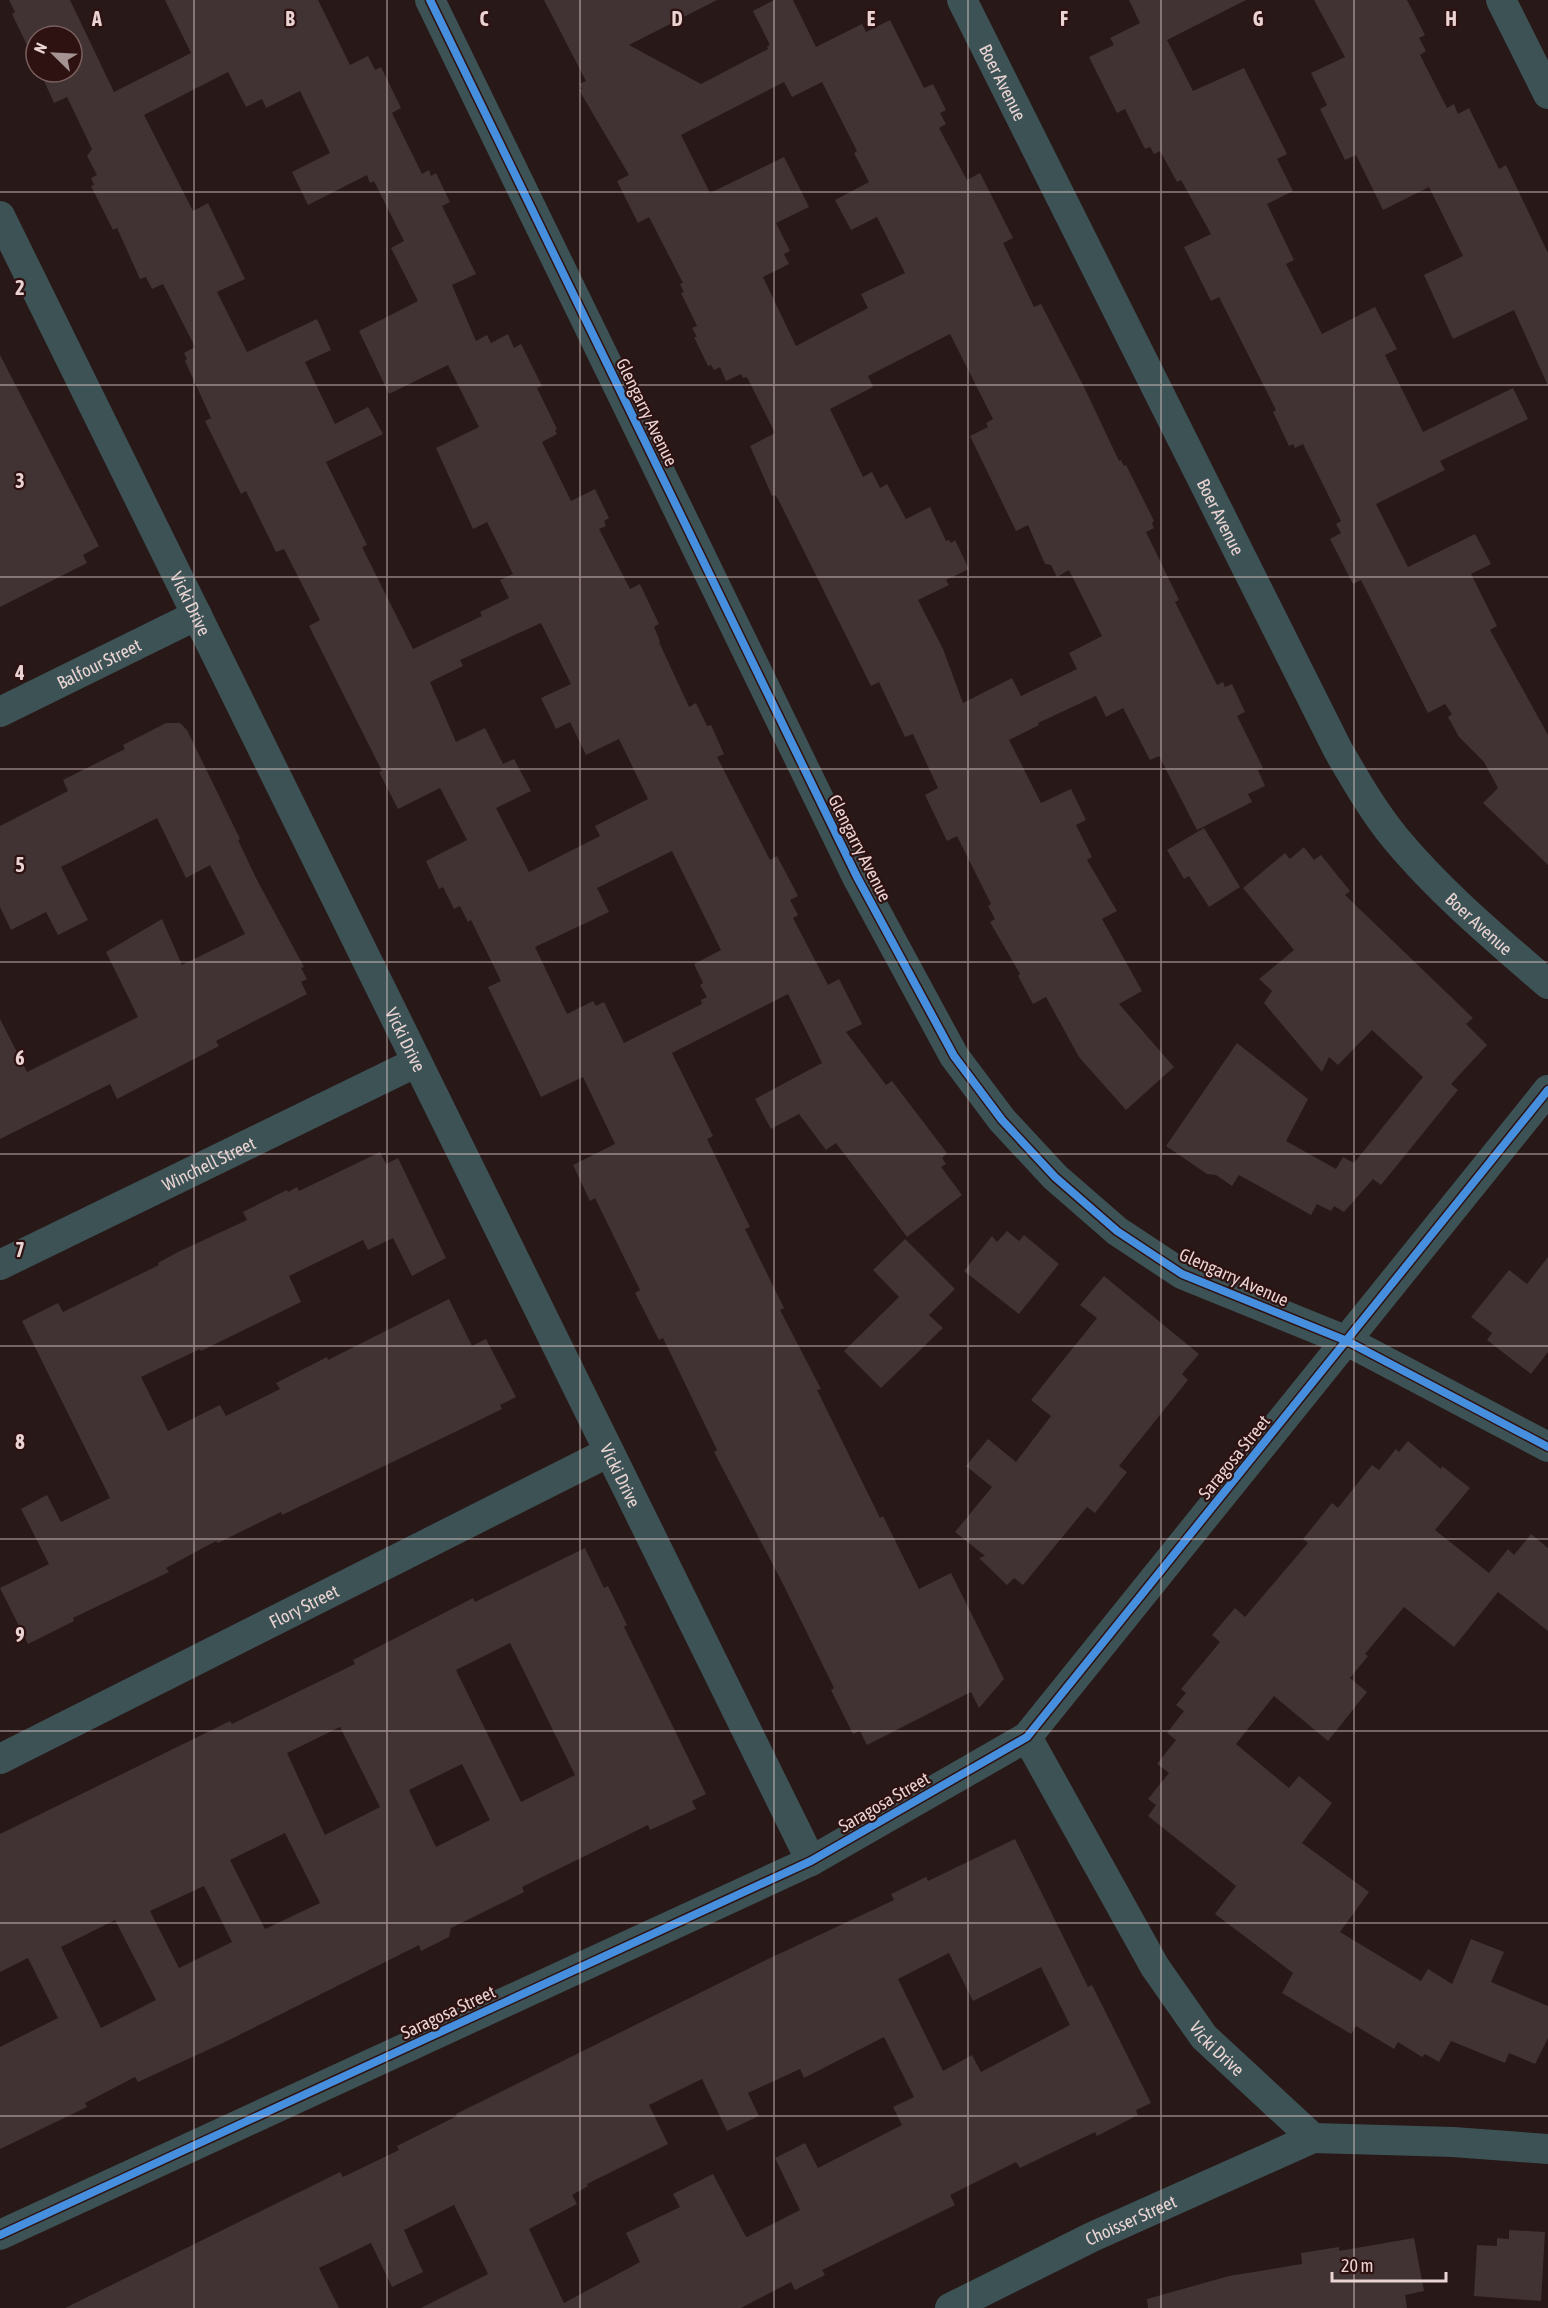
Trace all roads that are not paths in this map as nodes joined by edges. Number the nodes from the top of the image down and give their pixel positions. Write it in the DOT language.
graph roads {
  1 [pos="430,0"];
  2 [pos="962,0"];
  3 [pos="1501,0"];
  4 [pos="1548,93"];
  5 [pos="0,216"];
  6 [pos="197,615"];
  7 [pos="0,712"];
  8 [pos="1548,984"];
  9 [pos="417,1062"];
  10 [pos="1548,1090"];
  11 [pos="0,1265"];
  12 [pos="1347,1341"];
  13 [pos="1548,1447"];
  14 [pos="609,1452"];
  15 [pos="1027,1737"];
  16 [pos="0,1759"];
  17 [pos="811,1861"];
  18 [pos="1313,2138"];
  19 [pos="1548,2149"];
  20 [pos="0,2235"];
  21 [pos="950,2308"];
  1 -- 12 [label="street, Glengarry Avenue"];
  2 -- 8 [label="street, Boer Avenue"];
  3 -- 4 [label="street"];
  5 -- 6 [label="street, Vicki Drive"];
  6 -- 7 [label="street, Balfour Street"];
  6 -- 9 [label="street, Vicki Drive"];
  9 -- 11 [label="street, Winchell Street"];
  9 -- 14 [label="street, Vicki Drive"];
  10 -- 12 [label="street, Saragosa Street"];
  12 -- 13 [label="street, Glengarry Avenue"];
  12 -- 15 [label="street, Saragosa Street"];
  14 -- 16 [label="street, Flory Street"];
  14 -- 17 [label="street, Vicki Drive"];
  15 -- 17 [label="street, Saragosa Street"];
  15 -- 18 [label="street, Vicki Drive"];
  17 -- 20 [label="street, Saragosa Street"];
  18 -- 19 [label="street"];
  18 -- 21 [label="street, Choisser Street"];
}
